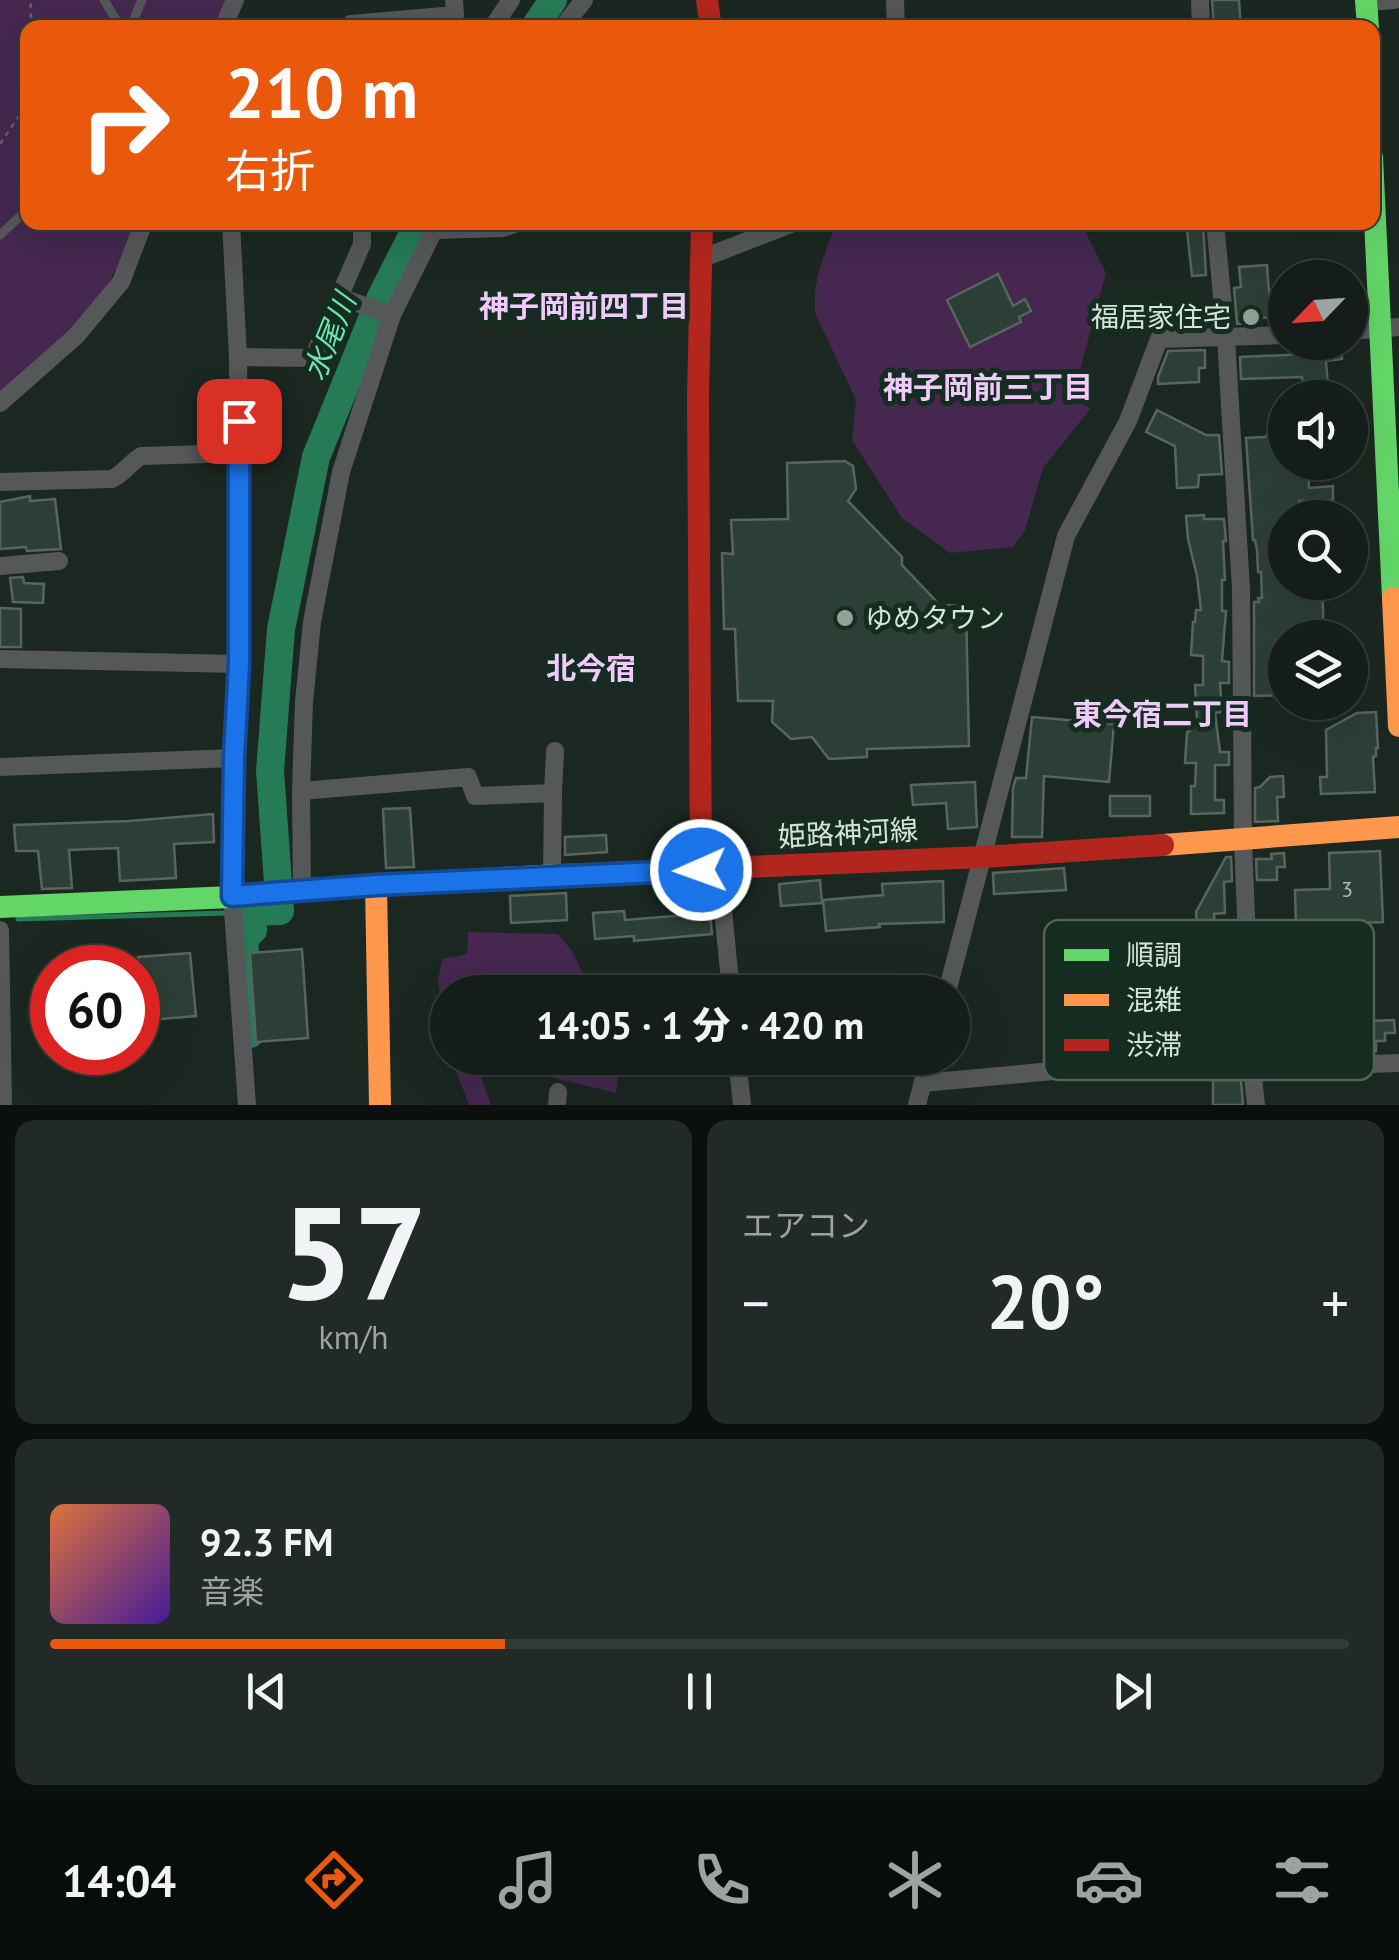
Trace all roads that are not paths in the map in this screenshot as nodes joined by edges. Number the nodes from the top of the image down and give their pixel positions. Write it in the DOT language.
graph roads {
  1 [pos="454,0"];
  2 [pos="584,0"];
  3 [pos="1394,0"];
  4 [pos="1366,1"];
  5 [pos="403,20"];
  6 [pos="568,20"];
  7 [pos="20,216"];
  8 [pos="141,230"];
  9 [pos="231,230"];
  10 [pos="362,230"];
  11 [pos="434,230"];
  12 [pos="702,230"];
  13 [pos="775,230"];
  14 [pos="1216,230"];
  15 [pos="1379,230"];
  16 [pos="0,235"];
  17 [pos="703,258"];
  18 [pos="339,297"];
  19 [pos="392,315"];
  20 [pos="1389,328"];
  21 [pos="1268,335"];
  22 [pos="1226,338"];
  23 [pos="238,357"];
  24 [pos="0,403"];
  25 [pos="240,454"];
  26 [pos="0,482"];
  27 [pos="60,561"];
  28 [pos="0,566"];
  29 [pos="1396,613"];
  30 [pos="0,659"];
  31 [pos="239,664"];
  32 [pos="1399,726"];
  33 [pos="555,751"];
  34 [pos="234,758"];
  35 [pos="0,767"];
  36 [pos="300,792"];
  37 [pos="553,793"];
  38 [pos="1399,827"];
  39 [pos="1242,840"];
  40 [pos="983,857"];
  41 [pos="710,869"];
  42 [pos="552,876"];
  43 [pos="376,885"];
  44 [pos="299,891"];
  45 [pos="237,896"];
  46 [pos="0,907"];
  47 [pos="1246,920"];
  48 [pos="0,930"];
  49 [pos="728,975"];
  50 [pos="952,975"];
  51 [pos="1399,1063"];
  52 [pos="1374,1064"];
  53 [pos="1044,1072"];
  54 [pos="739,1075"];
  55 [pos="925,1075"];
  56 [pos="1253,1080"];
  57 [pos="923,1083"];
  58 [pos="3,1105"];
  59 [pos="247,1105"];
  60 [pos="380,1105"];
  61 [pos="742,1105"];
  62 [pos="917,1105"];
  63 [pos="1256,1105"];
  1 -- 5 [label="street"];
  2 -- 6 [label="street"];
  3 -- 4 [label="street"];
  7 -- 16 [label="lane"];
  8 -- 24 [label="street"];
  9 -- 23 [label="street"];
  10 -- 18 [label="street"];
  11 -- 19 [label="street"];
  12 -- 17 [label="main road"];
  13 -- 17 [label="street"];
  14 -- 22 [label="street"];
  15 -- 20 [label="main road"];
  17 -- 41 [label="main road"];
  18 -- 19 [label="street"];
  18 -- 23 [label="street"];
  19 -- 36 [label="street"];
  20 -- 29 [label="main road"];
  21 -- 22 [label="street"];
  22 -- 39 [label="street"];
  22 -- 40 [label="street"];
  23 -- 25 [label="street"];
  25 -- 26 [label="street"];
  25 -- 31 [label="street"];
  27 -- 28 [label="street"];
  29 -- 32 [label="main road"];
  30 -- 31 [label="street"];
  31 -- 34 [label="street"];
  33 -- 37 [label="street"];
  34 -- 35 [label="street"];
  34 -- 45 [label="street"];
  36 -- 37 [label="street"];
  36 -- 44 [label="street"];
  37 -- 42 [label="street"];
  38 -- 39 [label="main road, 姫路神河線"];
  39 -- 40 [label="main road, 姫路神河線"];
  39 -- 47 [label="street"];
  40 -- 41 [label="main road, 姫路神河線"];
  40 -- 50 [label="street"];
  41 -- 42 [label="main road, 姫路神河線"];
  41 -- 49 [label="street"];
  42 -- 43 [label="main road, 姫路神河線"];
  43 -- 44 [label="main road, 姫路神河線"];
  43 -- 60 [label="main road"];
  44 -- 45 [label="main road, 姫路神河線"];
  45 -- 46 [label="main road, 姫路神河線"];
  45 -- 59 [label="street"];
  48 -- 58 [label="street"];
  51 -- 52 [label="street"];
  53 -- 57 [label="street"];
  54 -- 61 [label="street"];
  55 -- 57 [label="street"];
  56 -- 63 [label="street"];
  57 -- 62 [label="street"];
}
